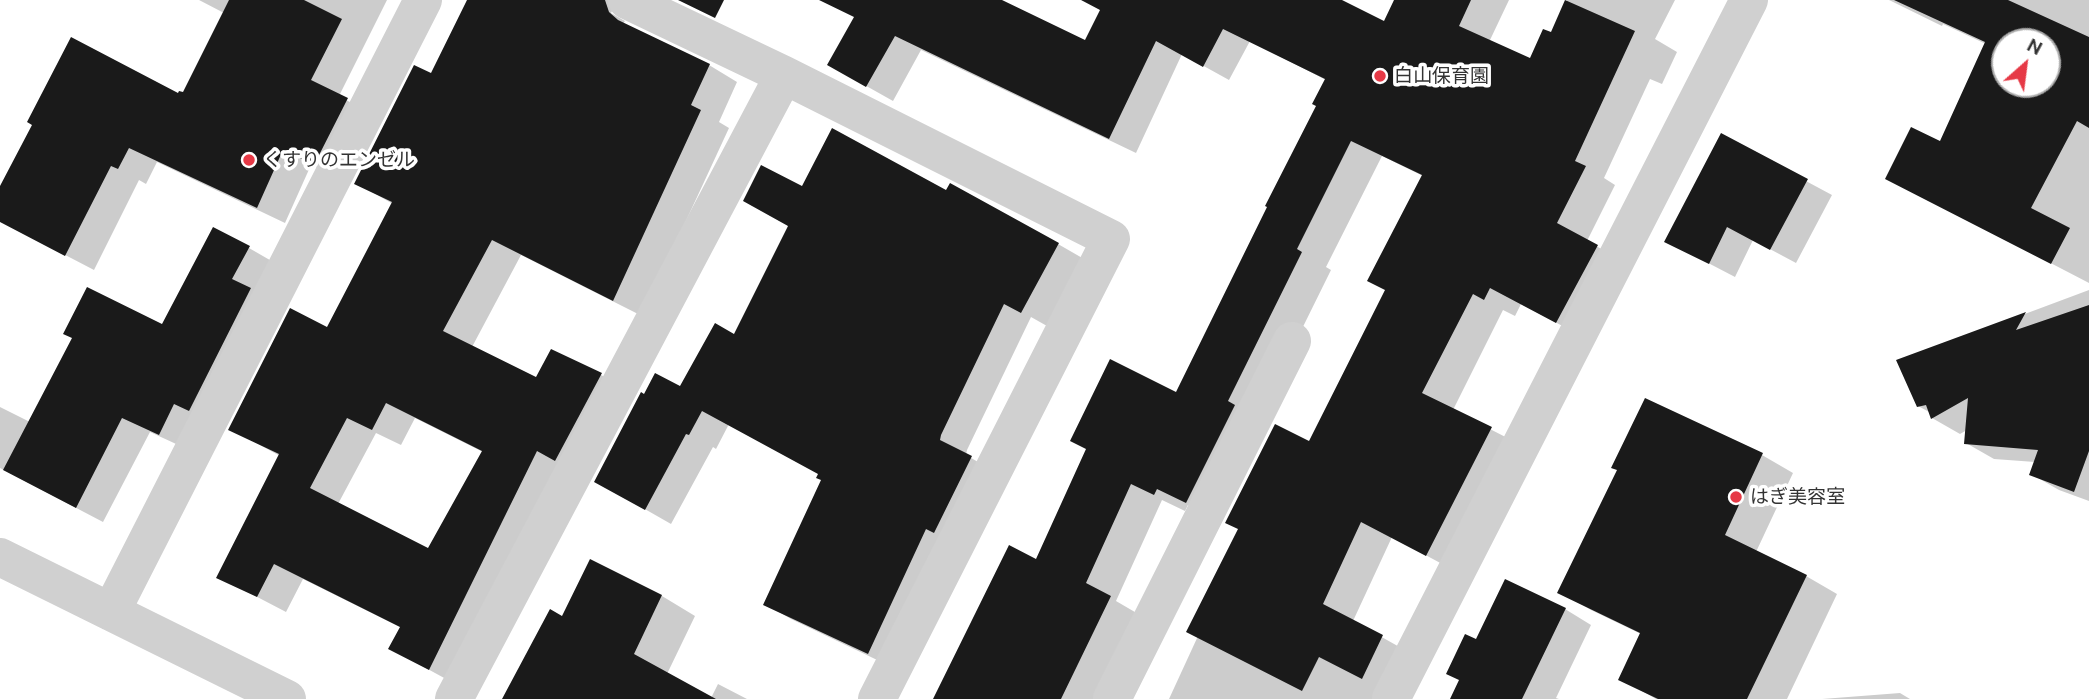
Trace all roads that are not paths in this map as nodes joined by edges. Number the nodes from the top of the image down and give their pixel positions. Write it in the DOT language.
graph roads {
  1 [pos="422,0"];
  2 [pos="627,0"];
  3 [pos="1749,0"];
  4 [pos="784,75"];
  5 [pos="1292,341"];
  6 [pos="0,557"];
  7 [pos="111,611"];
  8 [pos="287,699"];
  9 [pos="454,699"];
  10 [pos="877,699"];
  11 [pos="1112,699"];
  12 [pos="1391,699"];
  1 -- 7 [label="street"];
  2 -- 4 [label="street"];
  3 -- 12 [label="street"];
  4 -- 9 [label="street"];
  4 -- 10 [label="street"];
  5 -- 11 [label="street"];
  6 -- 7 [label="street"];
  7 -- 8 [label="street"];
}
